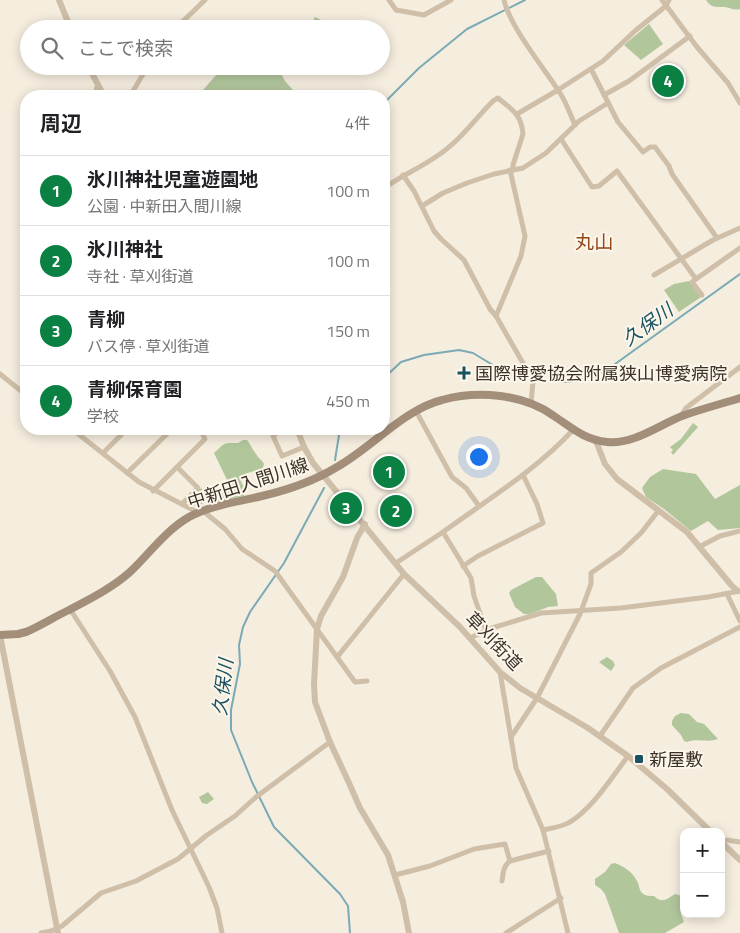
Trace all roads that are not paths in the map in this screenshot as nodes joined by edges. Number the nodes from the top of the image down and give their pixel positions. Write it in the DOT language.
graph roads {
  1 [pos="59,0"];
  2 [pos="205,0"];
  3 [pos="389,0"];
  4 [pos="451,0"];
  5 [pos="662,0"];
  6 [pos="669,0"];
  7 [pos="505,3"];
  8 [pos="666,6"];
  9 [pos="67,20"];
  10 [pos="184,20"];
  11 [pos="690,36"];
  12 [pos="591,68"];
  13 [pos="92,75"];
  14 [pos="143,75"];
  15 [pos="98,87"];
  16 [pos="97,90"];
  17 [pos="100,90"];
  18 [pos="134,90"];
  19 [pos="558,90"];
  20 [pos="604,95"];
  21 [pos="740,102"];
  22 [pos="608,103"];
  23 [pos="518,114"];
  24 [pos="575,125"];
  25 [pos="561,139"];
  26 [pos="512,170"];
  27 [pos="403,175"];
  28 [pos="390,184"];
  29 [pos="422,206"];
  30 [pos="740,228"];
  31 [pos="716,238"];
  32 [pos="740,248"];
  33 [pos="681,258"];
  34 [pos="654,275"];
  35 [pos="696,279"];
  36 [pos="702,295"];
  37 [pos="496,316"];
  38 [pos="740,367"];
  39 [pos="0,374"];
  40 [pos="20,390"];
  41 [pos="740,398"];
  42 [pos="531,402"];
  43 [pos="416,411"];
  44 [pos="681,417"];
  45 [pos="573,430"];
  46 [pos="390,431"];
  47 [pos="80,435"];
  48 [pos="121,435"];
  49 [pos="166,435"];
  50 [pos="203,435"];
  51 [pos="274,435"];
  52 [pos="299,435"];
  53 [pos="384,435"];
  54 [pos="596,440"];
  55 [pos="304,447"];
  56 [pos="102,453"];
  57 [pos="177,467"];
  58 [pos="127,473"];
  59 [pos="324,474"];
  60 [pos="523,474"];
  61 [pos="153,490"];
  62 [pos="182,504"];
  63 [pos="479,506"];
  64 [pos="659,510"];
  65 [pos="201,512"];
  66 [pos="366,524"];
  67 [pos="740,531"];
  68 [pos="443,532"];
  69 [pos="699,547"];
  70 [pos="396,563"];
  71 [pos="463,566"];
  72 [pos="404,574"];
  73 [pos="739,591"];
  74 [pos="727,594"];
  75 [pos="70,609"];
  76 [pos="582,610"];
  77 [pos="740,621"];
  78 [pos="740,627"];
  79 [pos="317,629"];
  80 [pos="486,630"];
  81 [pos="0,635"];
  82 [pos="470,638"];
  83 [pos="338,656"];
  84 [pos="500,672"];
  85 [pos="367,681"];
  86 [pos="537,698"];
  87 [pos="600,736"];
  88 [pos="511,737"];
  89 [pos="330,742"];
  90 [pos="628,756"];
  91 [pos="707,828"];
  92 [pos="543,830"];
  93 [pos="725,841"];
  94 [pos="740,842"];
  95 [pos="725,846"];
  96 [pos="191,849"];
  97 [pos="549,851"];
  98 [pos="740,860"];
  99 [pos="510,861"];
  100 [pos="395,875"];
  101 [pos="502,881"];
  102 [pos="561,898"];
  103 [pos="58,931"];
  104 [pos="41,933"];
  105 [pos="222,933"];
  106 [pos="409,933"];
  107 [pos="506,933"];
  108 [pos="568,933"];
  1 -- 9 [label="street"];
  2 -- 10 [label="street"];
  3 -- 4 [label="street"];
  5 -- 8 [label="street"];
  6 -- 8 [label="street"];
  7 -- 19 [label="street"];
  8 -- 11 [label="street"];
  8 -- 12 [label="street"];
  11 -- 20 [label="street"];
  11 -- 21 [label="street"];
  12 -- 19 [label="street"];
  12 -- 20 [label="street"];
  13 -- 15 [label="street"];
  14 -- 18 [label="street"];
  15 -- 16 [label="street"];
  15 -- 17 [label="street"];
  19 -- 23 [label="street"];
  19 -- 24 [label="street"];
  20 -- 22 [label="street"];
  22 -- 24 [label="street"];
  22 -- 31 [label="street"];
  23 -- 26 [label="street"];
  23 -- 27 [label="street"];
  24 -- 25 [label="street"];
  25 -- 26 [label="street"];
  25 -- 33 [label="street"];
  26 -- 29 [label="street"];
  26 -- 37 [label="street"];
  27 -- 28 [label="street"];
  27 -- 29 [label="street"];
  29 -- 37 [label="street"];
  30 -- 31 [label="street"];
  31 -- 33 [label="street"];
  32 -- 35 [label="street"];
  33 -- 34 [label="street"];
  33 -- 35 [label="street"];
  35 -- 36 [label="street"];
  37 -- 42 [label="street"];
  38 -- 44 [label="street"];
  39 -- 40 [label="street"];
  41 -- 44 [label="main road, 中新田入間川線"];
  42 -- 43 [label="main road, 中新田入間川線"];
  42 -- 45 [label="main road, 中新田入間川線"];
  43 -- 46 [label="main road, 中新田入間川線"];
  43 -- 63 [label="street"];
  44 -- 54 [label="main road, 中新田入間川線"];
  45 -- 54 [label="main road, 中新田入間川線"];
  45 -- 60 [label="street"];
  47 -- 56 [label="street"];
  48 -- 56 [label="street"];
  49 -- 58 [label="street"];
  50 -- 57 [label="street"];
  51 -- 55 [label="street"];
  52 -- 55 [label="street, 草刈街道"];
  53 -- 59 [label="main road, 中新田入間川線"];
  54 -- 64 [label="street"];
  55 -- 59 [label="street, 草刈街道"];
  56 -- 58 [label="street"];
  57 -- 61 [label="street"];
  57 -- 62 [label="street"];
  58 -- 61 [label="street"];
  59 -- 65 [label="main road, 中新田入間川線"];
  59 -- 66 [label="street, 草刈街道"];
  60 -- 63 [label="street"];
  60 -- 71 [label="street"];
  61 -- 62 [label="street"];
  62 -- 65 [label="street"];
  63 -- 68 [label="street"];
  64 -- 69 [label="street"];
  64 -- 76 [label="street"];
  65 -- 75 [label="main road, 中新田入間川線"];
  65 -- 79 [label="street"];
  66 -- 70 [label="street, 草刈街道"];
  66 -- 79 [label="street"];
  67 -- 69 [label="street"];
  68 -- 70 [label="street"];
  68 -- 71 [label="street"];
  69 -- 73 [label="street"];
  70 -- 72 [label="street, 草刈街道"];
  71 -- 80 [label="street"];
  72 -- 82 [label="street, 草刈街道"];
  72 -- 83 [label="street"];
  73 -- 74 [label="street"];
  74 -- 76 [label="street"];
  74 -- 77 [label="street"];
  75 -- 81 [label="main road, 中新田入間川線"];
  75 -- 96 [label="street"];
  76 -- 80 [label="street"];
  76 -- 86 [label="street"];
  78 -- 87 [label="street"];
  79 -- 83 [label="street"];
  79 -- 89 [label="street"];
  80 -- 82 [label="street"];
  81 -- 103 [label="street"];
  82 -- 84 [label="street, 草刈街道"];
  83 -- 85 [label="street"];
  84 -- 86 [label="street, 草刈街道"];
  84 -- 88 [label="street"];
  86 -- 87 [label="street, 草刈街道"];
  86 -- 88 [label="street"];
  87 -- 90 [label="street, 草刈街道"];
  88 -- 92 [label="street"];
  89 -- 96 [label="street"];
  89 -- 100 [label="street"];
  90 -- 91 [label="street, 草刈街道"];
  90 -- 92 [label="street"];
  92 -- 97 [label="street"];
  93 -- 94 [label="street"];
  95 -- 98 [label="street"];
  96 -- 103 [label="street"];
  96 -- 105 [label="street"];
  97 -- 99 [label="street"];
  97 -- 102 [label="street"];
  99 -- 100 [label="street"];
  99 -- 101 [label="street"];
  100 -- 106 [label="street"];
  102 -- 107 [label="street"];
  102 -- 108 [label="street"];
  103 -- 104 [label="street"];
}
